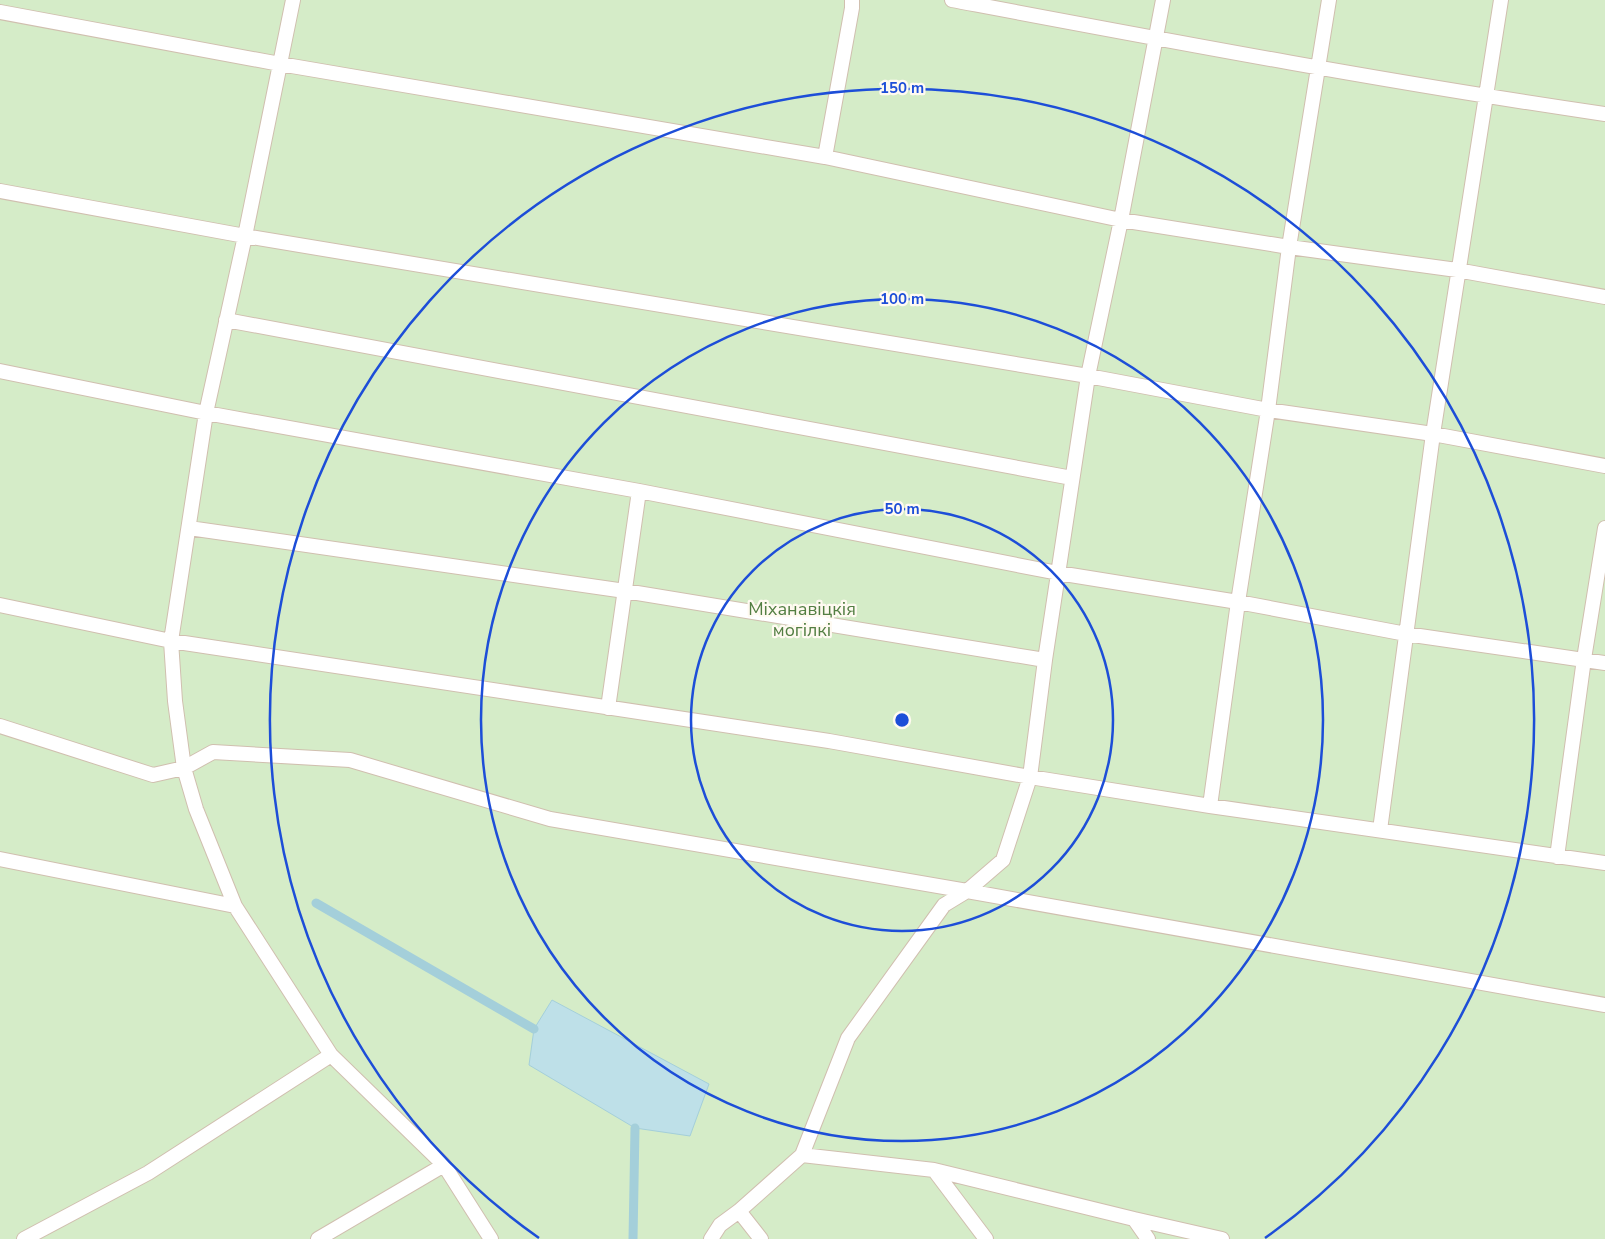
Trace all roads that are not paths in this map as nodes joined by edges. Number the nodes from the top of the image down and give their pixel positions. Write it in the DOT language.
graph roads {
  1 [pos="293,0"];
  2 [pos="852,0"];
  3 [pos="952,0"];
  4 [pos="1163,0"];
  5 [pos="1329,0"];
  6 [pos="1501,0"];
  7 [pos="0,12"];
  8 [pos="1157,38"];
  9 [pos="280,64"];
  10 [pos="1319,69"];
  11 [pos="1485,97"];
  12 [pos="1605,114"];
  13 [pos="825,157"];
  14 [pos="0,191"];
  15 [pos="1121,220"];
  16 [pos="245,236"];
  17 [pos="1289,247"];
  18 [pos="1457,270"];
  19 [pos="1605,297"];
  20 [pos="226,320"];
  21 [pos="0,371"];
  22 [pos="1088,376"];
  23 [pos="1268,410"];
  24 [pos="206,413"];
  25 [pos="1433,434"];
  26 [pos="1605,466"];
  27 [pos="1072,478"];
  28 [pos="638,491"];
  29 [pos="189,528"];
  30 [pos="1605,528"];
  31 [pos="1058,573"];
  32 [pos="626,591"];
  33 [pos="1238,602"];
  34 [pos="0,605"];
  35 [pos="1406,634"];
  36 [pos="171,641"];
  37 [pos="1584,659"];
  38 [pos="1045,660"];
  39 [pos="1605,663"];
  40 [pos="608,708"];
  41 [pos="0,726"];
  42 [pos="184,768"];
  43 [pos="1030,777"];
  44 [pos="1210,806"];
  45 [pos="1380,830"];
  46 [pos="1556,857"];
  47 [pos="0,859"];
  48 [pos="1605,863"];
  49 [pos="967,891"];
  50 [pos="235,906"];
  51 [pos="1605,1005"];
  52 [pos="331,1055"];
  53 [pos="802,1155"];
  54 [pos="444,1166"];
  55 [pos="934,1170"];
  56 [pos="739,1211"];
  57 [pos="1134,1219"];
  58 [pos="24,1239"];
  59 [pos="318,1239"];
  60 [pos="491,1239"];
  61 [pos="711,1239"];
  62 [pos="761,1239"];
  63 [pos="986,1239"];
  64 [pos="1148,1239"];
  65 [pos="1222,1239"];
  1 -- 9 [label="lane"];
  2 -- 13 [label="lane"];
  3 -- 8 [label="lane"];
  4 -- 8 [label="lane"];
  5 -- 10 [label="lane"];
  6 -- 11 [label="lane"];
  7 -- 9 [label="lane"];
  8 -- 10 [label="lane"];
  8 -- 15 [label="lane"];
  9 -- 13 [label="lane"];
  9 -- 16 [label="lane"];
  10 -- 11 [label="lane"];
  10 -- 17 [label="lane"];
  11 -- 12 [label="lane"];
  11 -- 18 [label="lane"];
  13 -- 15 [label="lane"];
  14 -- 16 [label="lane"];
  15 -- 17 [label="lane"];
  15 -- 22 [label="lane"];
  16 -- 20 [label="lane"];
  16 -- 22 [label="lane"];
  17 -- 18 [label="lane"];
  17 -- 23 [label="lane"];
  18 -- 19 [label="lane"];
  18 -- 25 [label="lane"];
  20 -- 24 [label="lane"];
  20 -- 27 [label="lane"];
  21 -- 24 [label="lane"];
  22 -- 23 [label="lane"];
  22 -- 27 [label="lane"];
  23 -- 25 [label="lane"];
  23 -- 33 [label="lane"];
  24 -- 28 [label="lane"];
  24 -- 29 [label="lane"];
  25 -- 26 [label="lane"];
  25 -- 35 [label="lane"];
  27 -- 31 [label="lane"];
  28 -- 31 [label="lane"];
  28 -- 32 [label="lane"];
  29 -- 32 [label="lane"];
  29 -- 36 [label="lane"];
  30 -- 37 [label="lane"];
  31 -- 33 [label="lane"];
  31 -- 38 [label="lane"];
  32 -- 38 [label="lane"];
  32 -- 40 [label="lane"];
  33 -- 35 [label="lane"];
  33 -- 44 [label="lane"];
  34 -- 36 [label="lane"];
  35 -- 37 [label="lane"];
  35 -- 45 [label="lane"];
  36 -- 40 [label="lane"];
  36 -- 42 [label="lane"];
  37 -- 39 [label="lane"];
  37 -- 46 [label="lane"];
  38 -- 43 [label="lane"];
  40 -- 43 [label="lane"];
  41 -- 42 [label="lane"];
  42 -- 49 [label="lane"];
  42 -- 50 [label="lane"];
  43 -- 44 [label="lane"];
  43 -- 49 [label="lane"];
  44 -- 45 [label="lane"];
  45 -- 46 [label="lane"];
  46 -- 48 [label="lane"];
  47 -- 50 [label="lane"];
  49 -- 51 [label="lane"];
  49 -- 53 [label="lane"];
  50 -- 52 [label="lane"];
  52 -- 54 [label="lane"];
  52 -- 58 [label="lane"];
  53 -- 55 [label="lane"];
  53 -- 56 [label="lane"];
  54 -- 59 [label="lane"];
  54 -- 60 [label="lane"];
  55 -- 57 [label="lane"];
  55 -- 63 [label="lane"];
  56 -- 61 [label="lane"];
  56 -- 62 [label="lane"];
  57 -- 64 [label="lane"];
  57 -- 65 [label="lane"];
}
